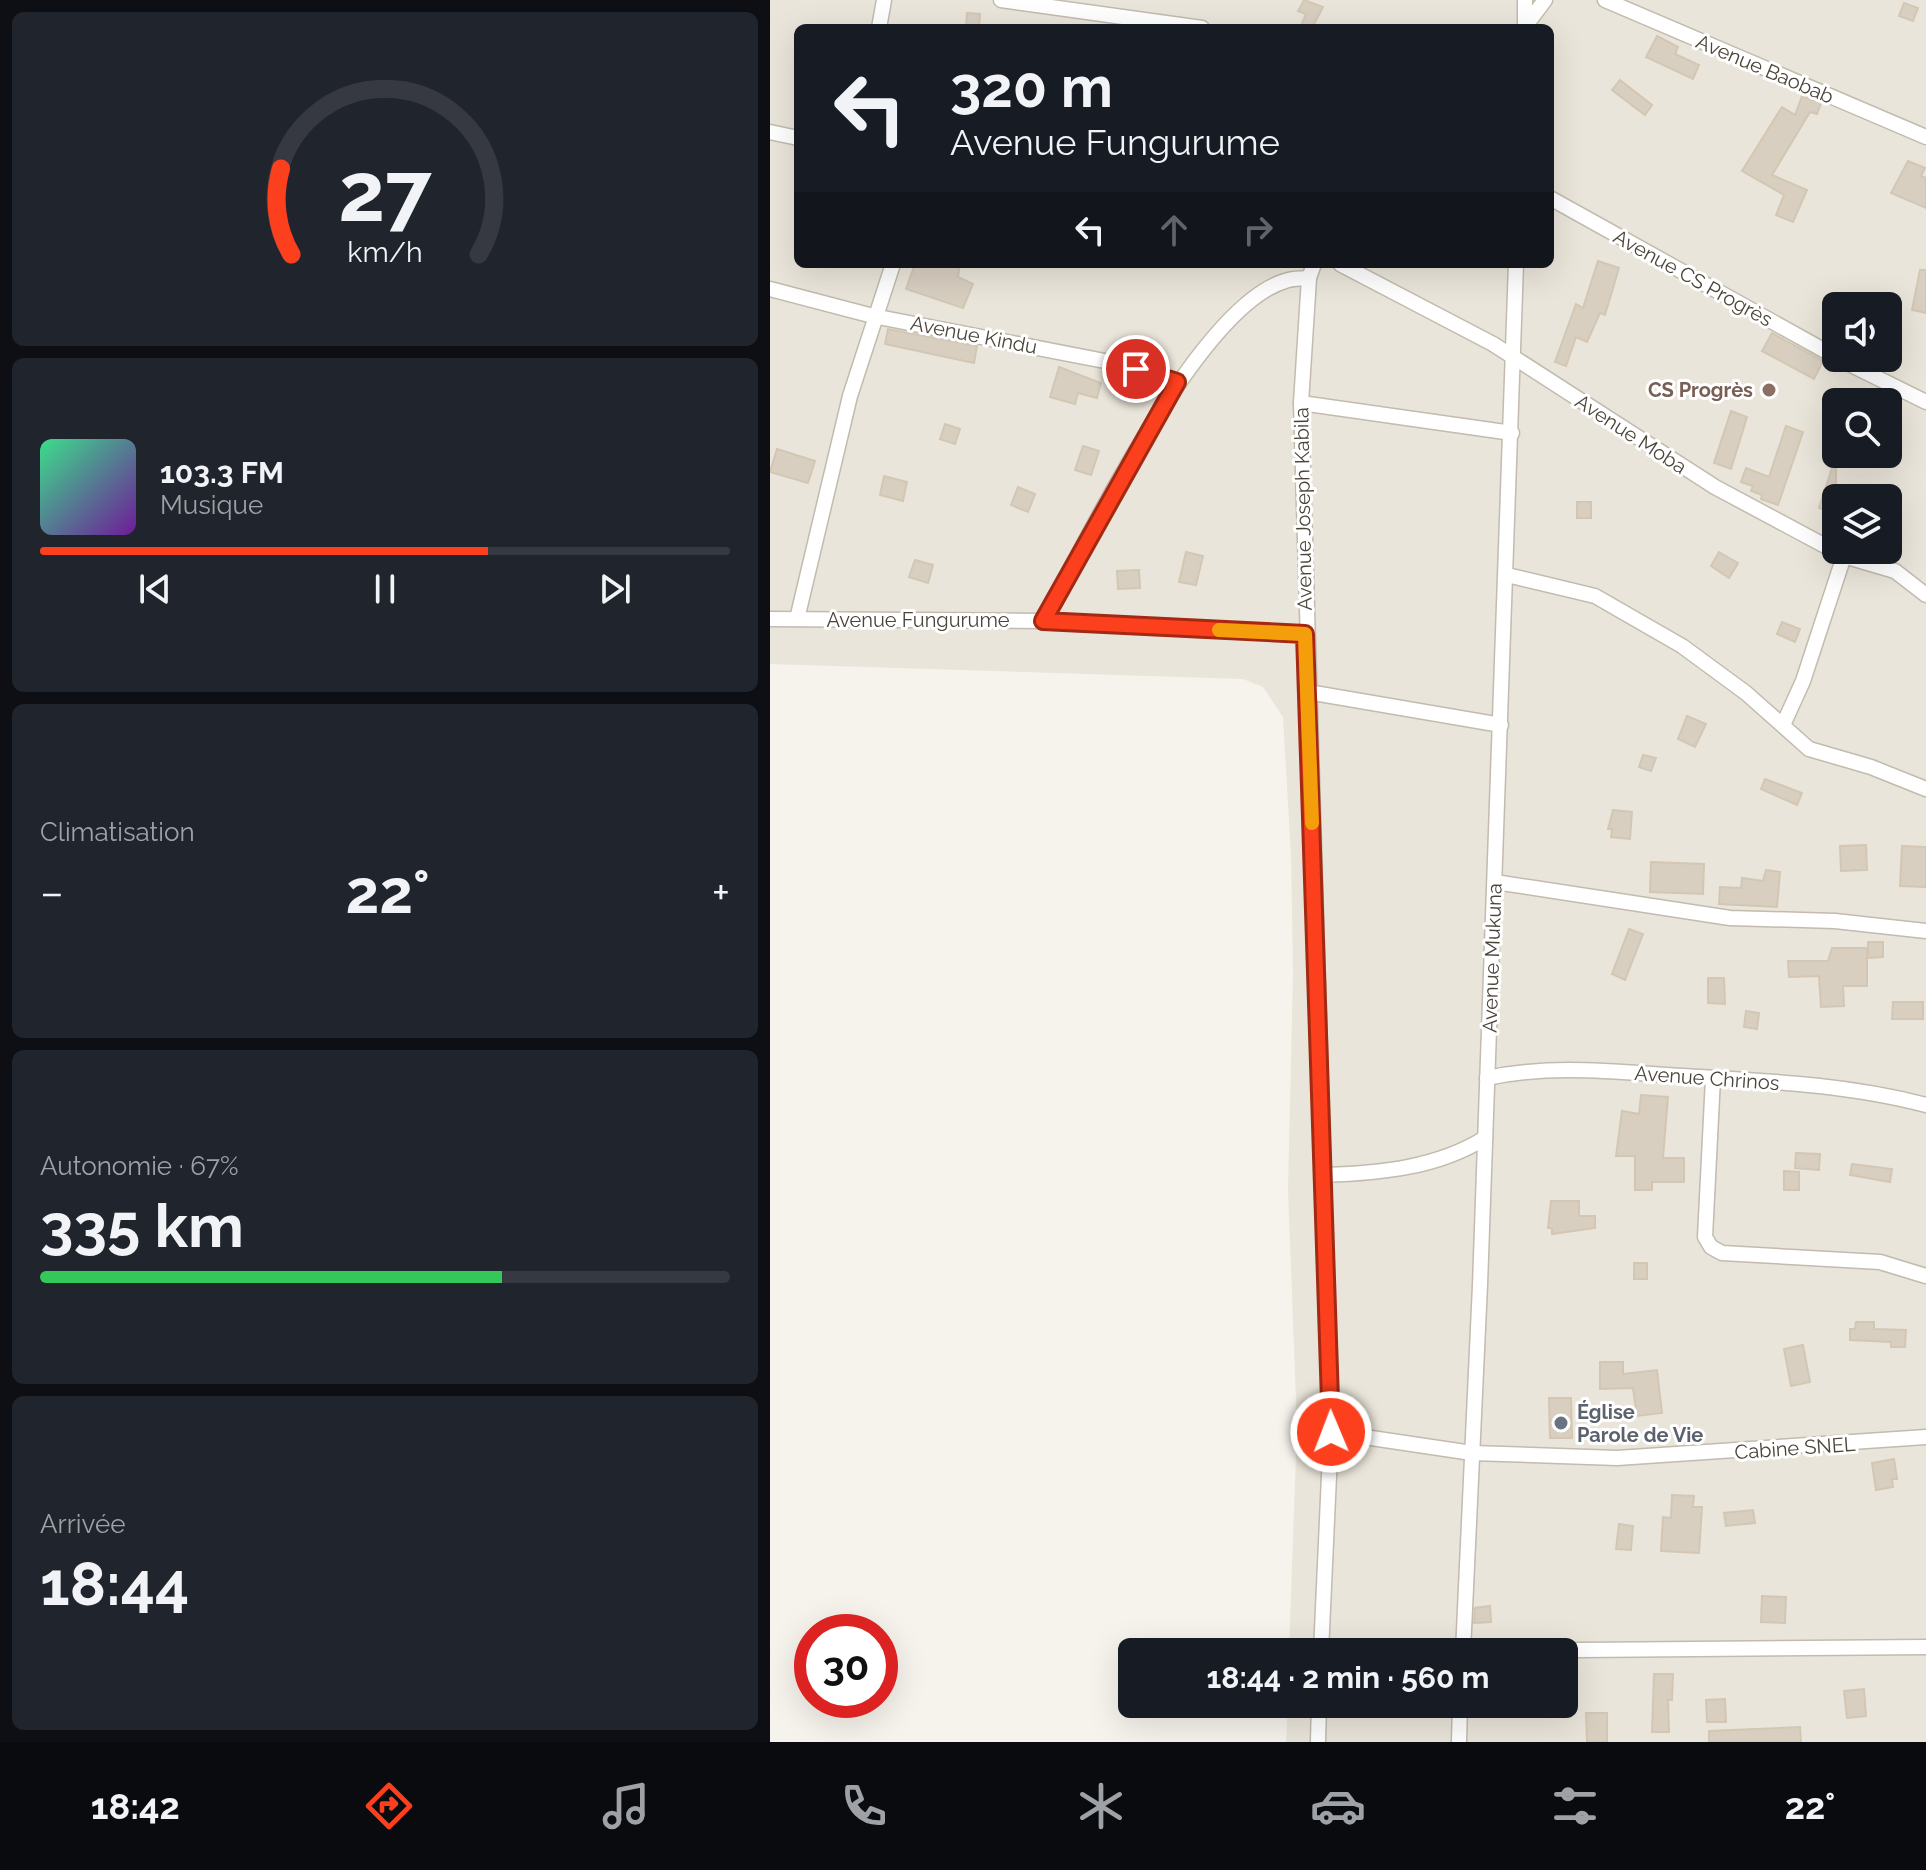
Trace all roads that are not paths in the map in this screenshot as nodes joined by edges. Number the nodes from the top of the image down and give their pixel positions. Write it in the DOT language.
graph roads {
  1 [pos="884,0"];
  2 [pos="1001,0"];
  3 [pos="1525,0"];
  4 [pos="1545,0"];
  5 [pos="1605,0"];
  6 [pos="880,24"];
  7 [pos="1173,24"];
  8 [pos="1524,24"];
  9 [pos="1527,24"];
  10 [pos="770,132"];
  11 [pos="794,137"];
  12 [pos="1926,137"];
  13 [pos="1554,200"];
  14 [pos="891,268"];
  15 [pos="1347,268"];
  16 [pos="1516,268"];
  17 [pos="1312,271"];
  18 [pos="770,289"];
  19 [pos="873,316"];
  20 [pos="1822,350"];
  21 [pos="1514,357"];
  22 [pos="1865,372"];
  23 [pos="1177,382"];
  24 [pos="1926,402"];
  25 [pos="1301,403"];
  26 [pos="1512,433"];
  27 [pos="1822,544"];
  28 [pos="1841,564"];
  29 [pos="1879,564"];
  30 [pos="1507,575"];
  31 [pos="1926,595"];
  32 [pos="770,619"];
  33 [pos="797,619"];
  34 [pos="1043,621"];
  35 [pos="1305,634"];
  36 [pos="1308,692"];
  37 [pos="1501,725"];
  38 [pos="1783,725"];
  39 [pos="1926,789"];
  40 [pos="1495,882"];
  41 [pos="1926,931"];
  42 [pos="1487,1078"];
  43 [pos="1713,1078"];
  44 [pos="1926,1105"];
  45 [pos="1485,1138"];
  46 [pos="1325,1175"];
  47 [pos="1926,1276"];
  48 [pos="1331,1432"];
  49 [pos="1926,1437"];
  50 [pos="1472,1453"];
  51 [pos="1322,1638"];
  52 [pos="1464,1638"];
  53 [pos="1926,1647"];
  54 [pos="1578,1651"];
  55 [pos="1319,1718"];
  56 [pos="1460,1718"];
  57 [pos="1318,1742"];
  58 [pos="1459,1742"];
  1 -- 6 [label="street"];
  2 -- 7 [label="street"];
  3 -- 8 [label="street"];
  4 -- 9 [label="street"];
  5 -- 12 [label="street, Avenue Baobab"];
  10 -- 11 [label="street"];
  13 -- 20 [label="street, Avenue CS Progrès"];
  14 -- 19 [label="street"];
  15 -- 21 [label="street, Avenue Moba"];
  16 -- 21 [label="street, Avenue Mukuna"];
  17 -- 23 [label="street, Avenue Joseph Kabila"];
  17 -- 25 [label="street, Avenue Joseph Kabila"];
  18 -- 19 [label="street, Avenue Kindu"];
  19 -- 23 [label="street, Avenue Kindu"];
  19 -- 33 [label="street"];
  21 -- 26 [label="street, Avenue Mukuna"];
  21 -- 27 [label="street, Avenue Moba"];
  22 -- 24 [label="street, Avenue CS Progrès"];
  23 -- 34 [label="street, Avenue Joseph Kabila"];
  25 -- 26 [label="street"];
  25 -- 35 [label="street, Avenue Joseph Kabila"];
  26 -- 30 [label="street, Avenue Mukuna"];
  28 -- 38 [label="street"];
  29 -- 31 [label="street, Avenue Moba"];
  30 -- 37 [label="street, Avenue Mukuna"];
  30 -- 38 [label="street"];
  32 -- 33 [label="street, Avenue Fungurume"];
  33 -- 34 [label="street, Avenue Fungurume"];
  34 -- 35 [label="street, Avenue Fungurume"];
  35 -- 36 [label="street, Avenue Joseph Kabila"];
  36 -- 37 [label="street"];
  36 -- 46 [label="street, Avenue Joseph Kabila"];
  37 -- 40 [label="street, Avenue Mukuna"];
  38 -- 39 [label="street"];
  40 -- 41 [label="street"];
  40 -- 42 [label="street, Avenue Mukuna"];
  42 -- 43 [label="street, Avenue Chrinos"];
  42 -- 45 [label="street, Avenue Mukuna"];
  43 -- 44 [label="street, Avenue Chrinos"];
  43 -- 47 [label="street"];
  45 -- 46 [label="street"];
  45 -- 50 [label="street, Avenue Mukuna"];
  46 -- 48 [label="street, Avenue Joseph Kabila"];
  48 -- 50 [label="street, Cabine SNEL"];
  48 -- 51 [label="street, Avenue Joseph Kabila"];
  49 -- 50 [label="street, Cabine SNEL"];
  50 -- 52 [label="street, Avenue Mukuna"];
  53 -- 54 [label="street"];
  55 -- 57 [label="street"];
  56 -- 58 [label="street"];
}
